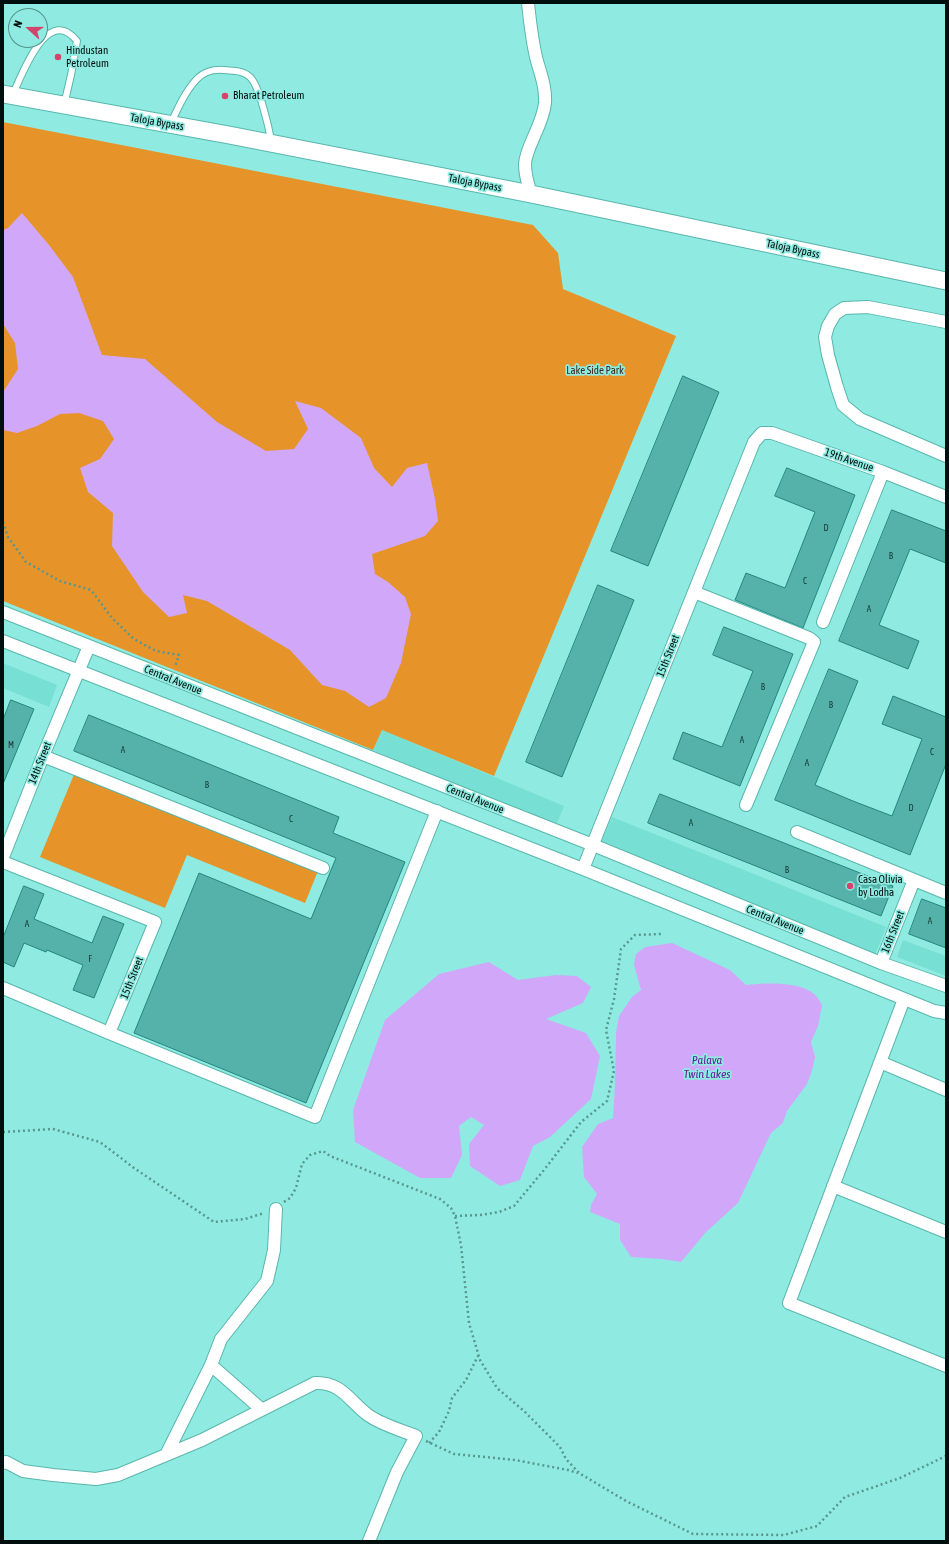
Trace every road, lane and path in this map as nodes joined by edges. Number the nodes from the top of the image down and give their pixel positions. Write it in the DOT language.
graph roads {
  1 [pos="528,3"];
  2 [pos="8,94"];
  3 [pos="64,105"];
  4 [pos="170,124"];
  5 [pos="271,143"];
  6 [pos="531,194"];
  7 [pos="946,281"];
  8 [pos="946,322"];
  9 [pos="754,442"];
  10 [pos="946,456"];
  11 [pos="883,472"];
  12 [pos="946,497"];
  13 [pos="3,522"];
  14 [pos="694,592"];
  15 [pos="3,612"];
  16 [pos="823,622"];
  17 [pos="3,641"];
  18 [pos="89,646"];
  19 [pos="78,670"];
  20 [pos="171,679"];
  21 [pos="43,756"];
  22 [pos="746,805"];
  23 [pos="437,811"];
  24 [pos="797,832"];
  25 [pos="593,845"];
  26 [pos="3,857"];
  27 [pos="3,862"];
  28 [pos="323,868"];
  29 [pos="583,869"];
  30 [pos="914,880"];
  31 [pos="946,893"];
  32 [pos="662,934"];
  33 [pos="881,963"];
  34 [pos="946,986"];
  35 [pos="3,988"];
  36 [pos="904,999"];
  37 [pos="946,1013"];
  38 [pos="109,1033"];
  39 [pos="880,1062"];
  40 [pos="946,1090"];
  41 [pos="3,1132"];
  42 [pos="833,1186"];
  43 [pos="276,1209"];
  44 [pos="456,1216"];
  45 [pos="946,1232"];
  46 [pos="479,1355"];
  47 [pos="211,1364"];
  48 [pos="946,1366"];
  49 [pos="262,1409"];
  50 [pos="416,1436"];
  51 [pos="429,1443"];
  52 [pos="166,1455"];
  53 [pos="946,1456"];
  54 [pos="3,1462"];
  55 [pos="579,1474"];
  56 [pos="369,1541"];
  1 -- 6 [label="street"];
  2 -- 3 [label="main road, Taloja Bypass"];
  2 -- 3 [label="lane"];
  3 -- 4 [label="main road, Taloja Bypass"];
  4 -- 5 [label="main road, Taloja Bypass"];
  4 -- 5 [label="lane"];
  5 -- 6 [label="main road, Taloja Bypass"];
  6 -- 7 [label="main road, Taloja Bypass"];
  8 -- 10 [label="street"];
  9 -- 11 [label="street, 19th Avenue"];
  9 -- 14 [label="street, 15th Street"];
  11 -- 12 [label="street, 19th Avenue"];
  11 -- 16 [label="street"];
  13 -- 20 [label="path"];
  14 -- 22 [label="street"];
  14 -- 25 [label="street, 15th Street"];
  15 -- 18 [label="street, Central Avenue"];
  17 -- 19 [label="street"];
  18 -- 19 [label="street, 14th Street"];
  18 -- 20 [label="street, Central Avenue"];
  19 -- 21 [label="street, 14th Street"];
  19 -- 23 [label="street"];
  20 -- 25 [label="street, Central Avenue"];
  21 -- 26 [label="street, 14th Street"];
  21 -- 28 [label="street"];
  23 -- 29 [label="street"];
  23 -- 38 [label="street"];
  24 -- 30 [label="street"];
  25 -- 29 [label="street, 15th Street"];
  25 -- 33 [label="street, Central Avenue"];
  27 -- 38 [label="street, 15th Street"];
  29 -- 36 [label="street"];
  30 -- 31 [label="street"];
  30 -- 33 [label="street, 16th Street"];
  32 -- 44 [label="path"];
  33 -- 34 [label="street, Central Avenue"];
  35 -- 38 [label="street"];
  36 -- 37 [label="street"];
  36 -- 39 [label="street"];
  39 -- 40 [label="street"];
  39 -- 42 [label="street"];
  41 -- 43 [label="path"];
  42 -- 45 [label="street"];
  42 -- 48 [label="street"];
  43 -- 44 [label="path"];
  43 -- 47 [label="street"];
  44 -- 46 [label="path"];
  46 -- 51 [label="path"];
  46 -- 55 [label="path"];
  47 -- 49 [label="street"];
  47 -- 52 [label="street"];
  49 -- 50 [label="street"];
  49 -- 52 [label="street"];
  50 -- 51 [label="path"];
  50 -- 56 [label="street"];
  51 -- 55 [label="path"];
  52 -- 54 [label="street"];
  53 -- 55 [label="path"];
}
